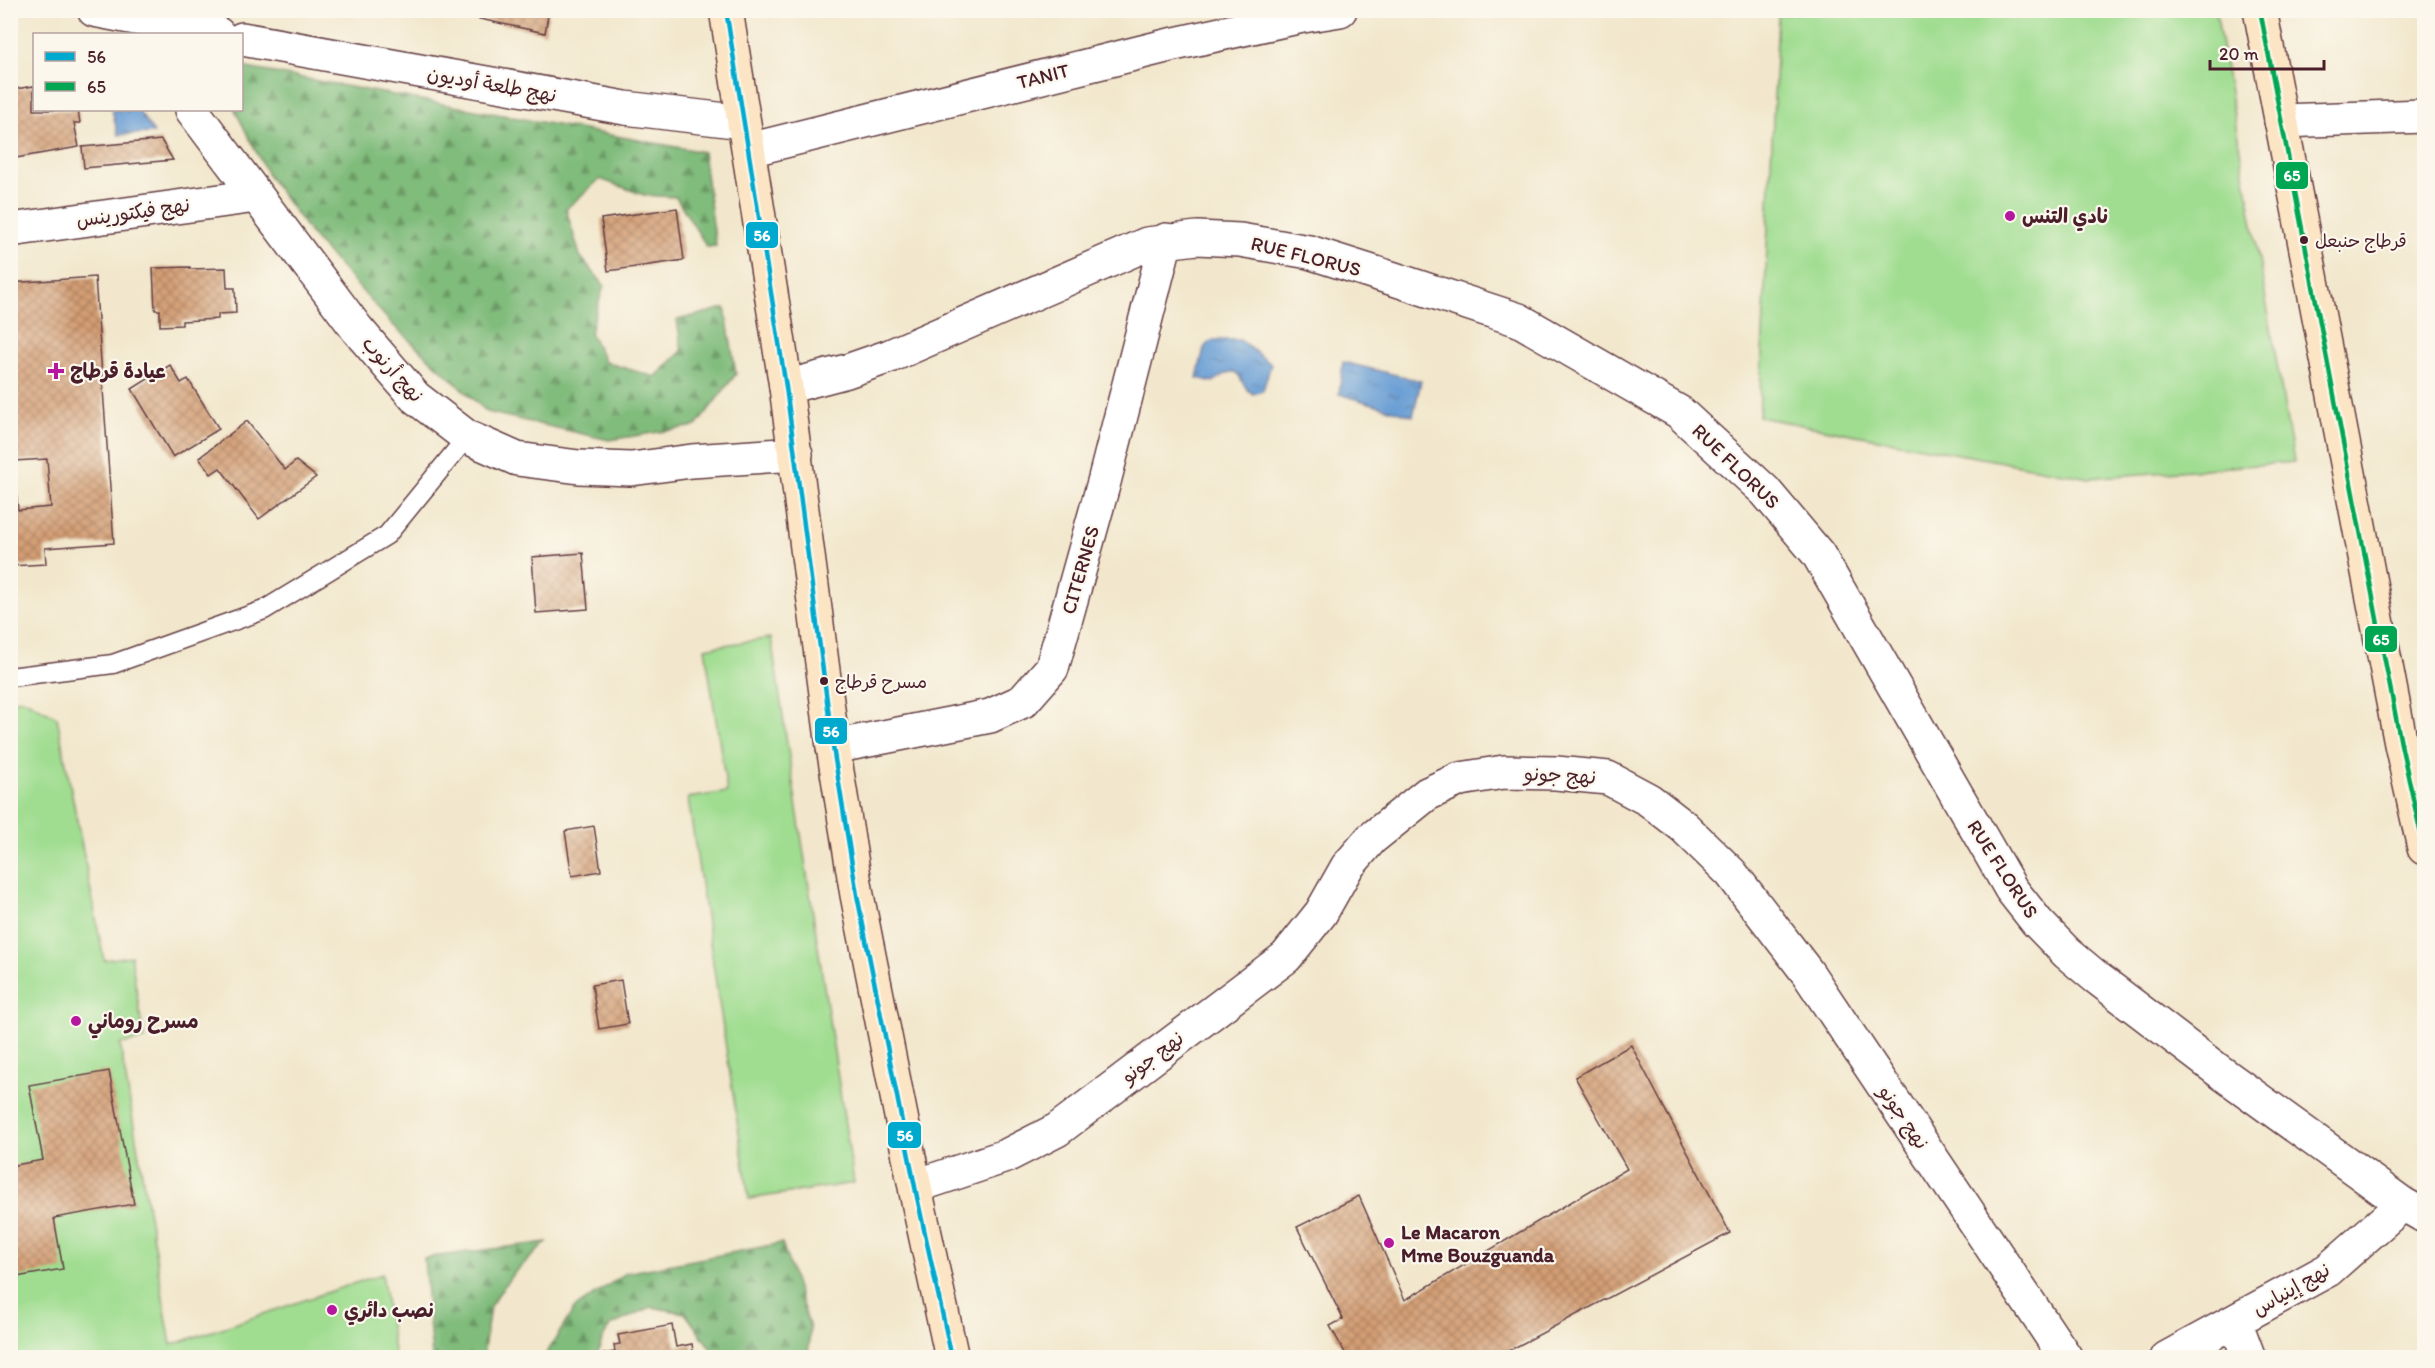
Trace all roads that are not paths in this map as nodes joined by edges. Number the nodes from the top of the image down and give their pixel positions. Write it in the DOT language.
graph roads {
  1 [pos="726,10"];
  2 [pos="1340,10"];
  3 [pos="2260,10"];
  4 [pos="118,18"];
  5 [pos="212,33"];
  6 [pos="243,39"];
  7 [pos="193,111"];
  8 [pos="2424,116"];
  9 [pos="2281,121"];
  10 [pos="746,136"];
  11 [pos="256,195"];
  12 [pos="10,230"];
  13 [pos="1166,240"];
  14 [pos="786,387"];
  15 [pos="467,437"];
  16 [pos="796,454"];
  17 [pos="10,677"];
  18 [pos="833,747"];
  19 [pos="2424,848"];
  20 [pos="916,1186"];
  21 [pos="2414,1210"];
  22 [pos="2235,1321"];
  23 [pos="952,1358"];
  24 [pos="2066,1358"];
  25 [pos="2167,1358"];
  26 [pos="2249,1358"];
  1 -- 10 [label="main road"];
  2 -- 10 [label="street, TANIT"];
  3 -- 9 [label="main road"];
  4 -- 5 [label="street"];
  6 -- 10 [label="street, نهج طلعة أوديون"];
  7 -- 11 [label="street, نهج أرنوب"];
  8 -- 9 [label="street"];
  9 -- 19 [label="main road"];
  10 -- 14 [label="main road"];
  11 -- 12 [label="street, نهج فيكتورينس"];
  11 -- 15 [label="street, نهج أرنوب"];
  13 -- 14 [label="street, RUE FLORUS"];
  13 -- 18 [label="street, CITERNES"];
  13 -- 21 [label="street, RUE FLORUS"];
  14 -- 16 [label="main road"];
  15 -- 16 [label="street, نهج أرنوب"];
  15 -- 17 [label="lane"];
  16 -- 18 [label="main road"];
  18 -- 20 [label="main road"];
  20 -- 23 [label="main road"];
  20 -- 24 [label="street, نهج جونو"];
  21 -- 22 [label="street, نهج إينياس"];
  22 -- 25 [label="street, نهج إينياس"];
  22 -- 26 [label="street"];
}
